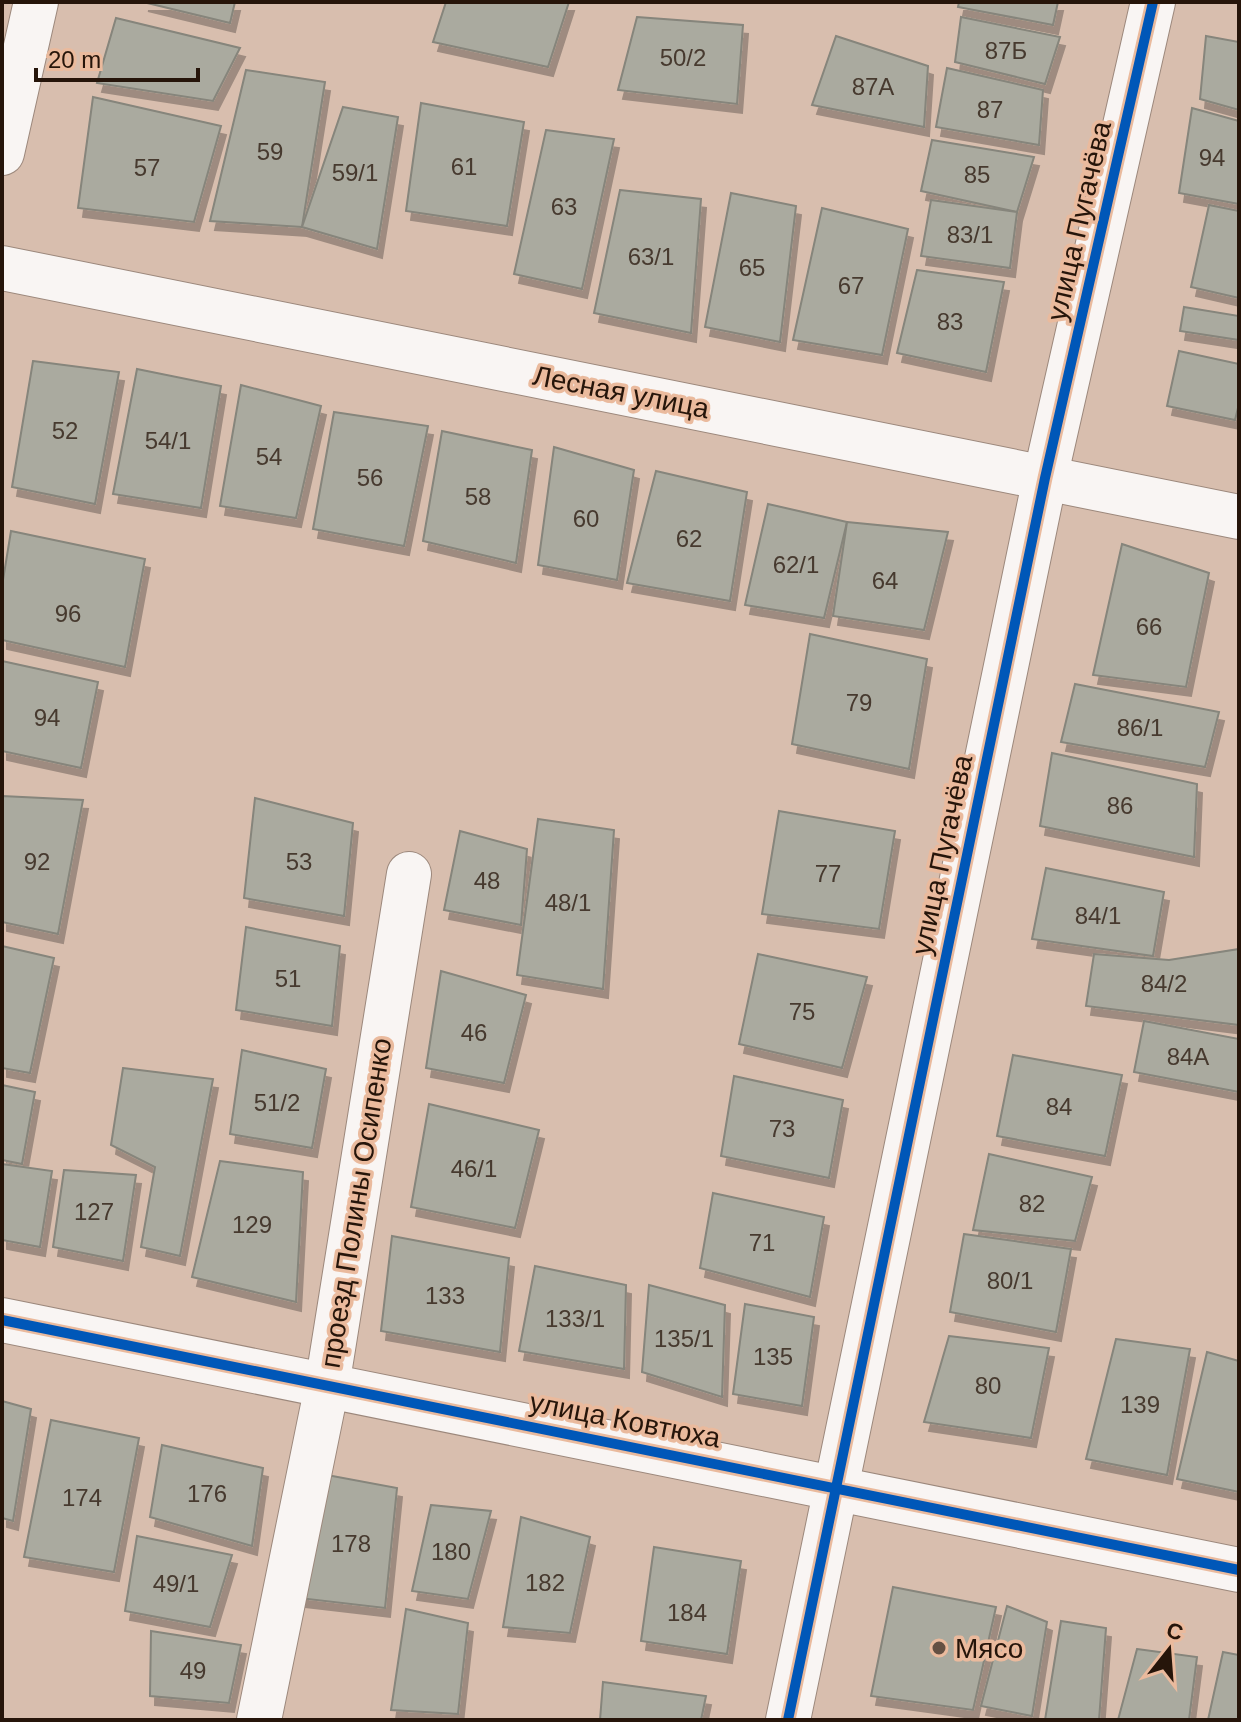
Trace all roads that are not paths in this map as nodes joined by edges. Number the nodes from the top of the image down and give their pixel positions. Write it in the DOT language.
graph roads {
  1 [pos="36,2"];
  2 [pos="1153,2"];
  3 [pos="2,153"];
  4 [pos="2,268"];
  5 [pos="1045,478"];
  6 [pos="1239,517"];
  7 [pos="409,874"];
  8 [pos="2,1320"];
  9 [pos="327,1386"];
  10 [pos="834,1486"];
  11 [pos="1239,1570"];
  12 [pos="259,1720"];
  13 [pos="788,1720"];
  1 -- 3 [label="street"];
  2 -- 5 [label="street, улица Пугачёва"];
  4 -- 5 [label="street, Лесная улица"];
  5 -- 6 [label="street, Лесная улица"];
  5 -- 10 [label="street, улица Пугачёва"];
  7 -- 9 [label="street, проезд Полины Осипенко"];
  8 -- 9 [label="street, улица Ковтюха"];
  9 -- 10 [label="street, улица Ковтюха"];
  9 -- 12 [label="street, проезд Полины Осипенко"];
  10 -- 11 [label="street, улица Ковтюха"];
  10 -- 13 [label="street, улица Пугачёва"];
}
